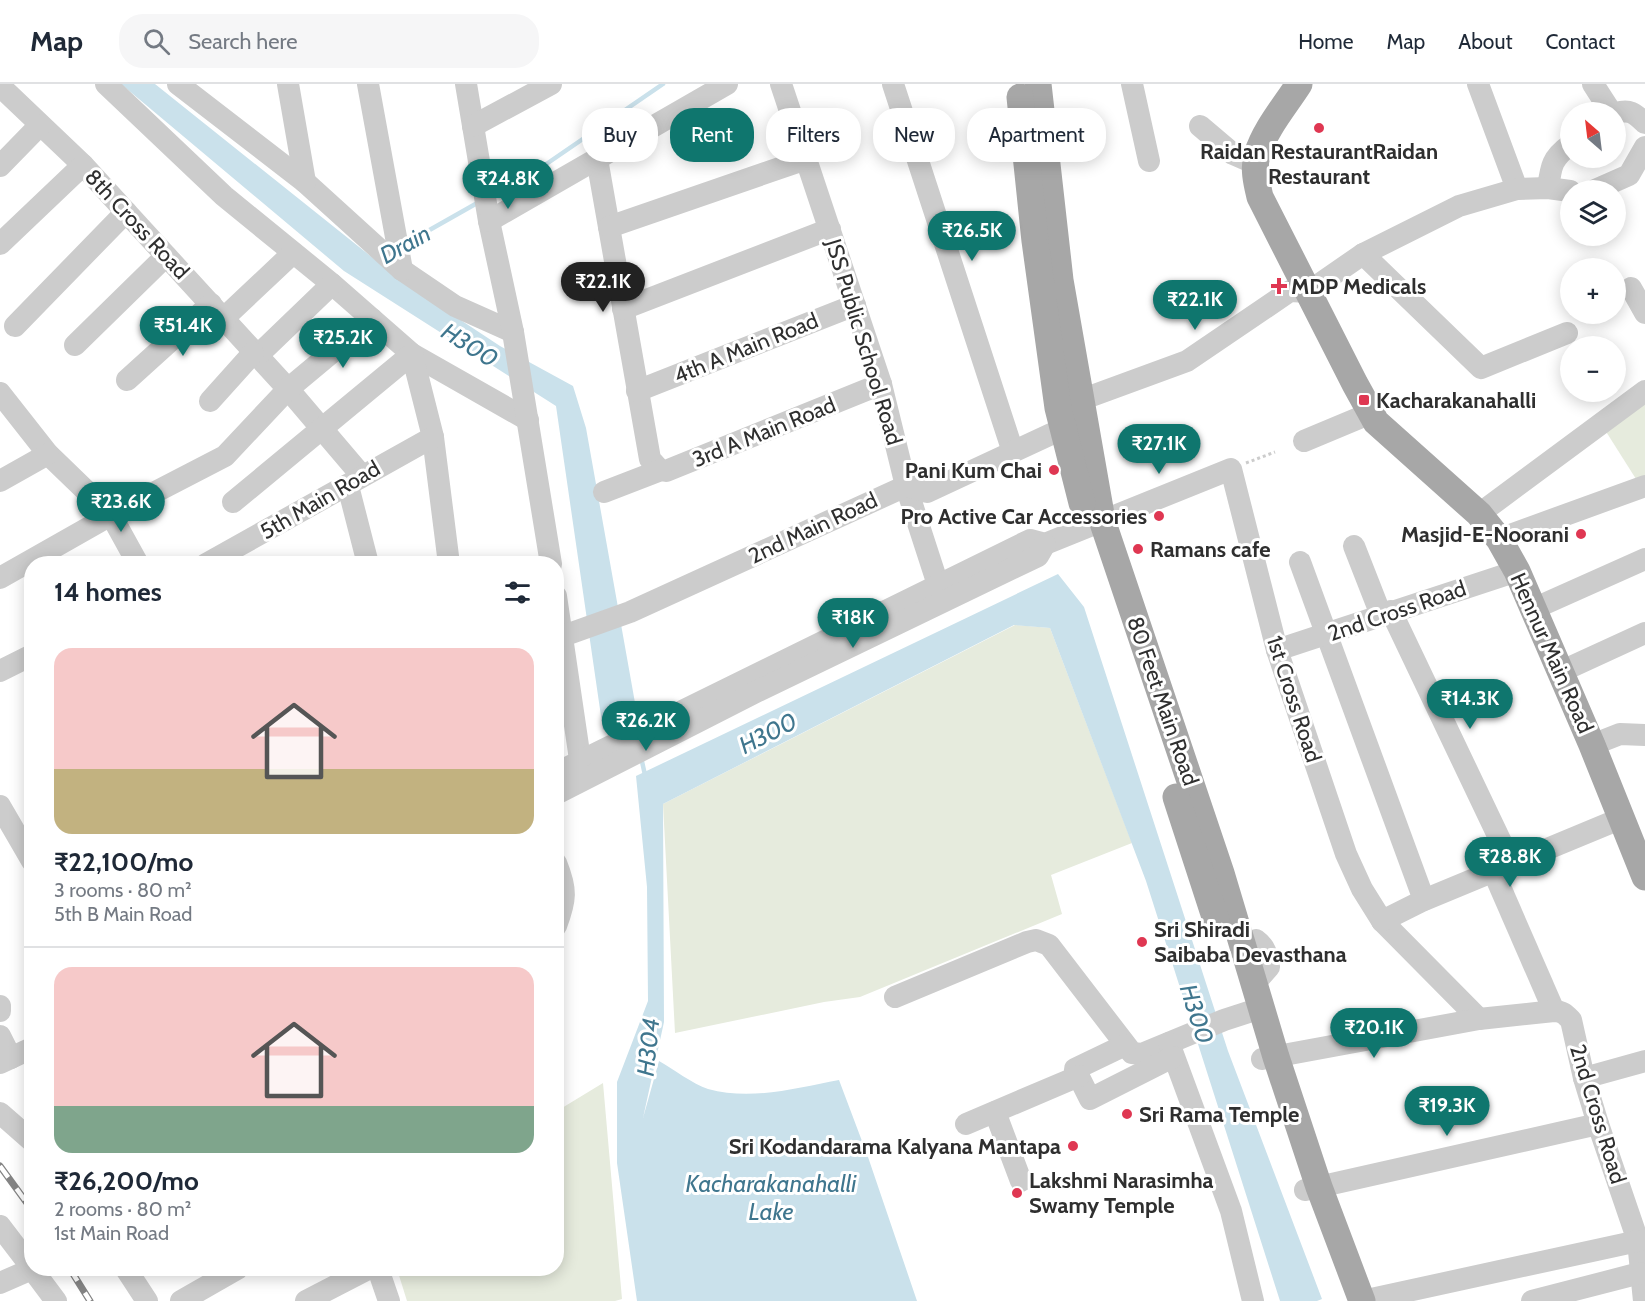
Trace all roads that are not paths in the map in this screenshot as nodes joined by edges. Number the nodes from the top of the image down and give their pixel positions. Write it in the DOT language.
graph roads {
  1 [pos="106,84"];
  2 [pos="178,84"];
  3 [pos="288,84"];
  4 [pos="368,84"];
  5 [pos="466,84"];
  6 [pos="551,84"];
  7 [pos="727,84"];
  8 [pos="781,84"];
  9 [pos="893,84"];
  10 [pos="1019,84"];
  11 [pos="1038,84"];
  12 [pos="1132,84"];
  13 [pos="1299,84"];
  14 [pos="1478,84"];
  15 [pos="1593,84"];
  16 [pos="0,86"];
  17 [pos="200,94"];
  18 [pos="1605,102"];
  19 [pos="789,108"];
  20 [pos="1626,110"];
  21 [pos="1645,123"];
  22 [pos="658,124"];
  23 [pos="40,125"];
  24 [pos="473,126"];
  25 [pos="1200,126"];
  26 [pos="1645,147"];
  27 [pos="1560,152"];
  28 [pos="1149,161"];
  29 [pos="592,162"];
  30 [pos="598,162"];
  31 [pos="797,162"];
  32 [pos="807,162"];
  33 [pos="1256,164"];
  34 [pos="83,165"];
  35 [pos="0,166"];
  36 [pos="1618,180"];
  37 [pos="305,182"];
  38 [pos="1516,189"];
  39 [pos="1559,190"];
  40 [pos="126,212"];
  41 [pos="489,221"];
  42 [pos="609,227"];
  43 [pos="830,229"];
  44 [pos="0,244"];
  45 [pos="293,253"];
  46 [pos="1363,254"];
  47 [pos="166,256"];
  48 [pos="402,270"];
  49 [pos="332,284"];
  50 [pos="1630,288"];
  51 [pos="1308,292"];
  52 [pos="855,305"];
  53 [pos="623,309"];
  54 [pos="218,311"];
  55 [pos="1645,313"];
  56 [pos="372,319"];
  57 [pos="15,326"];
  58 [pos="1567,333"];
  59 [pos="514,337"];
  60 [pos="75,345"];
  61 [pos="412,354"];
  62 [pos="255,355"];
  63 [pos="127,380"];
  64 [pos="881,384"];
  65 [pos="288,389"];
  66 [pos="637,391"];
  67 [pos="1645,391"];
  68 [pos="1,395"];
  69 [pos="210,401"];
  70 [pos="526,410"];
  71 [pos="1067,413"];
  72 [pos="1371,413"];
  73 [pos="322,430"];
  74 [pos="434,437"];
  75 [pos="1305,441"];
  76 [pos="1013,452"];
  77 [pos="48,454"];
  78 [pos="656,465"];
  79 [pos="0,481"];
  80 [pos="355,481"];
  81 [pos="906,486"];
  82 [pos="1643,486"];
  83 [pos="604,492"];
  84 [pos="233,502"];
  85 [pos="1479,514"];
  86 [pos="111,515"];
  87 [pos="1095,523"];
  88 [pos="1499,539"];
  89 [pos="1354,546"];
  90 [pos="39,556"];
  91 [pos="134,556"];
  92 [pos="220,556"];
  93 [pos="367,556"];
  94 [pos="448,556"];
  95 [pos="550,556"];
  96 [pos="1645,559"];
  97 [pos="1300,562"];
  98 [pos="24,564"];
  99 [pos="1516,571"];
  100 [pos="0,578"];
  101 [pos="941,593"];
  102 [pos="1533,609"];
  103 [pos="1386,613"];
  104 [pos="1645,633"];
  105 [pos="1328,635"];
  106 [pos="564,636"];
  107 [pos="564,643"];
  108 [pos="1277,650"];
  109 [pos="24,659"];
  110 [pos="0,671"];
  111 [pos="1560,672"];
  112 [pos="1645,735"];
  113 [pos="1592,745"];
  114 [pos="632,749"];
  115 [pos="582,771"];
  116 [pos="564,772"];
  117 [pos="564,787"];
  118 [pos="3,818"];
  119 [pos="1633,832"];
  120 [pos="24,849"];
  121 [pos="1503,869"];
  122 [pos="1645,877"];
  123 [pos="564,881"];
  124 [pos="1424,900"];
  125 [pos="564,906"];
  126 [pos="1382,921"];
  127 [pos="895,997"];
  128 [pos="1246,1006"];
  129 [pos="1554,1011"];
  130 [pos="1479,1019"];
  131 [pos="0,1036"];
  132 [pos="1125,1046"];
  133 [pos="1175,1046"];
  134 [pos="24,1052"];
  135 [pos="1269,1058"];
  136 [pos="5,1061"];
  137 [pos="1645,1061"];
  138 [pos="1079,1076"];
  139 [pos="1584,1078"];
  140 [pos="995,1112"];
  141 [pos="0,1113"];
  142 [pos="966,1124"];
  143 [pos="1598,1124"];
  144 [pos="24,1134"];
  145 [pos="1021,1181"];
  146 [pos="1312,1189"];
  147 [pos="1,1229"];
  148 [pos="1638,1241"];
  149 [pos="24,1259"];
  150 [pos="24,1272"];
  151 [pos="1640,1274"];
  152 [pos="37,1276"];
  153 [pos="131,1276"];
  154 [pos="225,1276"];
  155 [pos="354,1276"];
  156 [pos="380,1276"];
  157 [pos="0,1283"];
  158 [pos="56,1301"];
  159 [pos="147,1301"];
  160 [pos="181,1301"];
  161 [pos="306,1301"];
  162 [pos="389,1301"];
  163 [pos="1253,1301"];
  164 [pos="1344,1301"];
  165 [pos="1362,1301"];
  166 [pos="1533,1301"];
  167 [pos="1644,1301"];
  1 -- 45 [label="street"];
  2 -- 17 [label="street"];
  3 -- 37 [label="street"];
  4 -- 48 [label="street"];
  5 -- 24 [label="street"];
  6 -- 24 [label="street"];
  7 -- 22 [label="street"];
  8 -- 19 [label="street, JSS Public School Road"];
  9 -- 76 [label="street"];
  10 -- 71 [label="main road, 80 Feet Main Road"];
  11 -- 71 [label="main road, 80 Feet Main Road"];
  12 -- 28 [label="street"];
  13 -- 33 [label="main road, Hennur Main Road"];
  14 -- 38 [label="street"];
  15 -- 18 [label="street"];
  16 -- 23 [label="street, 8th Cross Road"];
  17 -- 37 [label="street"];
  20 -- 21 [label="street"];
  23 -- 34 [label="street, 8th Cross Road"];
  23 -- 35 [label="street"];
  24 -- 41 [label="street"];
  25 -- 33 [label="street"];
  26 -- 36 [label="street"];
  27 -- 39 [label="street"];
  29 -- 41 [label="street"];
  30 -- 42 [label="street"];
  31 -- 42 [label="street"];
  32 -- 43 [label="street, JSS Public School Road"];
  33 -- 51 [label="main road, Hennur Main Road"];
  34 -- 40 [label="street, 8th Cross Road"];
  34 -- 44 [label="street"];
  37 -- 48 [label="street"];
  38 -- 39 [label="street"];
  38 -- 46 [label="street"];
  40 -- 47 [label="street, 8th Cross Road"];
  40 -- 57 [label="street"];
  41 -- 59 [label="street"];
  42 -- 53 [label="street"];
  43 -- 52 [label="street, JSS Public School Road"];
  43 -- 53 [label="street"];
  45 -- 49 [label="street"];
  45 -- 54 [label="street"];
  46 -- 51 [label="street"];
  46 -- 58 [label="street"];
  47 -- 54 [label="street, 8th Cross Road"];
  47 -- 60 [label="street"];
  48 -- 59 [label="street"];
  49 -- 56 [label="street"];
  49 -- 62 [label="street"];
  50 -- 55 [label="street"];
  51 -- 71 [label="street, 2nd Main Road"];
  51 -- 72 [label="main road, Hennur Main Road"];
  52 -- 64 [label="street, JSS Public School Road"];
  52 -- 66 [label="street, 4th A Main Road"];
  53 -- 66 [label="street"];
  54 -- 62 [label="street, 8th Cross Road"];
  54 -- 63 [label="street"];
  56 -- 61 [label="street"];
  56 -- 65 [label="street"];
  59 -- 70 [label="street"];
  61 -- 70 [label="street"];
  61 -- 73 [label="street"];
  61 -- 74 [label="street"];
  62 -- 65 [label="street, 8th Cross Road"];
  62 -- 69 [label="street"];
  64 -- 78 [label="street, 3rd A Main Road"];
  64 -- 81 [label="street, JSS Public School Road"];
  65 -- 73 [label="street, 8th Cross Road"];
  65 -- 86 [label="street"];
  66 -- 78 [label="street"];
  67 -- 85 [label="street"];
  68 -- 77 [label="street"];
  70 -- 95 [label="street"];
  71 -- 76 [label="street, 2nd Main Road"];
  71 -- 87 [label="main road, 80 Feet Main Road"];
  72 -- 75 [label="street"];
  72 -- 85 [label="main road, Hennur Main Road"];
  73 -- 80 [label="street, 8th Cross Road"];
  73 -- 84 [label="street"];
  74 -- 80 [label="street, 5th Main Road"];
  74 -- 94 [label="street"];
  76 -- 81 [label="street, 2nd Main Road"];
  77 -- 79 [label="street"];
  77 -- 86 [label="street"];
  78 -- 83 [label="street, 3rd A Main Road"];
  80 -- 92 [label="street, 5th Main Road"];
  80 -- 93 [label="street, 8th Cross Road"];
  81 -- 101 [label="street, JSS Public School Road"];
  81 -- 106 [label="street, 2nd Main Road"];
  82 -- 88 [label="street"];
  85 -- 88 [label="main road, Hennur Main Road"];
  86 -- 90 [label="street"];
  86 -- 91 [label="street"];
  87 -- 101 [label="street"];
  87 -- 108 [label="street, 1st Cross Road"];
  87 -- 128 [label="main road, 80 Feet Main Road"];
  87 -- 128 [label="main road, 80 Feet Main Road"];
  88 -- 99 [label="main road, Hennur Main Road"];
  89 -- 103 [label="street"];
  96 -- 102 [label="street"];
  97 -- 105 [label="street"];
  98 -- 100 [label="street"];
  99 -- 102 [label="main road, Hennur Main Road"];
  99 -- 103 [label="street, 2nd Cross Road"];
  101 -- 114 [label="street"];
  101 -- 114 [label="street"];
  102 -- 111 [label="main road, Hennur Main Road"];
  103 -- 105 [label="street, 2nd Cross Road"];
  103 -- 121 [label="street"];
  104 -- 111 [label="street"];
  105 -- 108 [label="street, 2nd Cross Road"];
  105 -- 124 [label="street"];
  107 -- 115 [label="street"];
  108 -- 126 [label="street, 1st Cross Road"];
  109 -- 110 [label="street"];
  111 -- 113 [label="main road, Hennur Main Road"];
  112 -- 113 [label="street"];
  113 -- 119 [label="main road, Hennur Main Road"];
  114 -- 115 [label="street"];
  115 -- 116 [label="street"];
  115 -- 117 [label="street"];
  118 -- 120 [label="street"];
  119 -- 121 [label="street"];
  119 -- 122 [label="main road, Hennur Main Road"];
  121 -- 124 [label="street"];
  121 -- 129 [label="street"];
  123 -- 125 [label="street"];
  124 -- 126 [label="street"];
  126 -- 130 [label="street, 1st Cross Road"];
  127 -- 132 [label="street"];
  128 -- 133 [label="street"];
  128 -- 135 [label="main road, 80 Feet Main Road"];
  129 -- 130 [label="street"];
  129 -- 139 [label="street, 2nd Cross Road"];
  130 -- 135 [label="street"];
  131 -- 136 [label="street"];
  132 -- 133 [label="street"];
  132 -- 138 [label="street"];
  133 -- 138 [label="street"];
  133 -- 163 [label="street"];
  134 -- 136 [label="street"];
  135 -- 146 [label="main road, 80 Feet Main Road"];
  137 -- 139 [label="street"];
  138 -- 140 [label="street"];
  139 -- 143 [label="street, 2nd Cross Road"];
  140 -- 142 [label="street"];
  140 -- 145 [label="street"];
  141 -- 144 [label="street"];
  143 -- 146 [label="street"];
  143 -- 148 [label="street, 2nd Cross Road"];
  146 -- 164 [label="main road, 80 Feet Main Road"];
  146 -- 165 [label="main road, 80 Feet Main Road"];
  147 -- 149 [label="street"];
  148 -- 151 [label="street, 2nd Cross Road"];
  148 -- 165 [label="street"];
  150 -- 157 [label="street"];
  151 -- 166 [label="street"];
  151 -- 167 [label="street, 2nd Cross Road"];
  152 -- 158 [label="street"];
  153 -- 159 [label="street"];
  154 -- 160 [label="street"];
  155 -- 161 [label="street"];
  156 -- 162 [label="street"];
}
